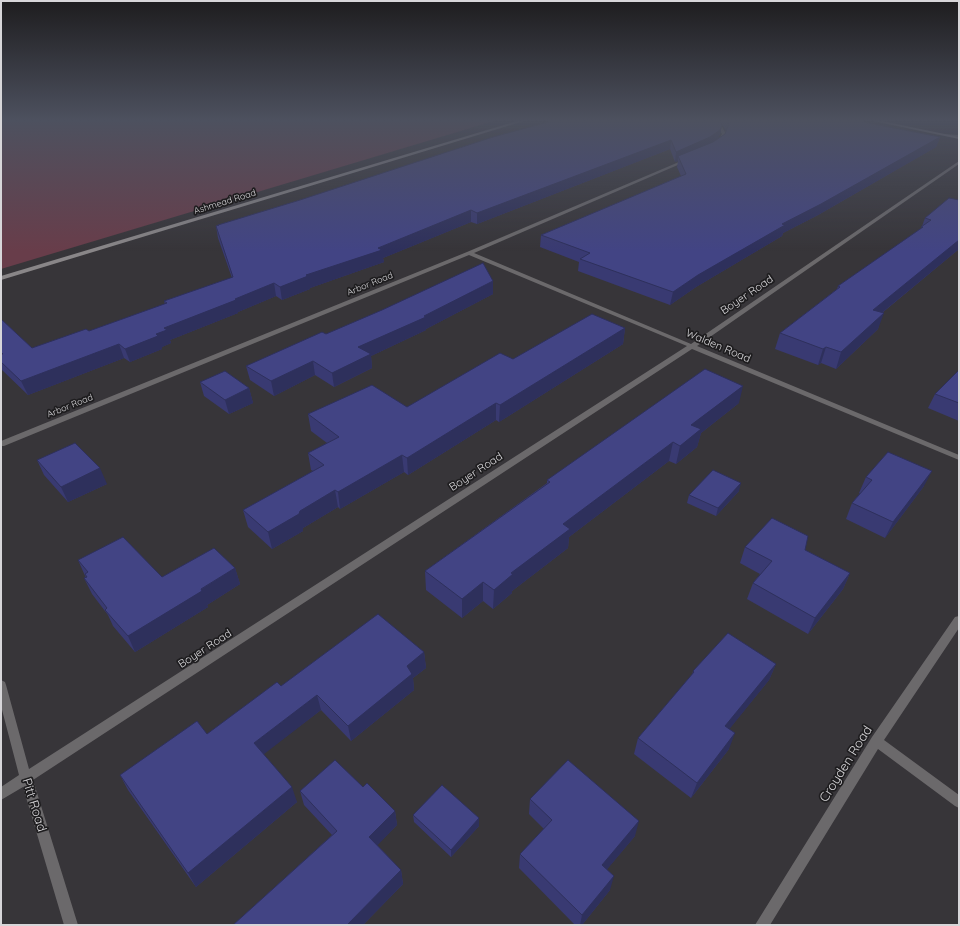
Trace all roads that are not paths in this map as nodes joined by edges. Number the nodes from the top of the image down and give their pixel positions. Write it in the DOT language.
graph roads {
  1 [pos="379,164"];
  2 [pos="677,164"];
  3 [pos="956,164"];
  4 [pos="469,253"];
  5 [pos="1,278"];
  6 [pos="692,346"];
  7 [pos="1,444"];
  8 [pos="959,458"];
  9 [pos="959,620"];
  10 [pos="1,685"];
  11 [pos="876,741"];
  12 [pos="26,778"];
  13 [pos="1,794"];
  14 [pos="959,802"];
  15 [pos="71,925"];
  16 [pos="762,925"];
  1 -- 5 [label="street, Ashmead Road"];
  2 -- 4 [label="street, Arbor Road"];
  3 -- 6 [label="street, Boyer Road"];
  4 -- 6 [label="street, Walden Road"];
  4 -- 7 [label="street, Arbor Road"];
  6 -- 8 [label="street, Walden Road"];
  6 -- 12 [label="street, Boyer Road"];
  9 -- 11 [label="street, Croyden Road"];
  10 -- 12 [label="street, Pitt Road"];
  11 -- 14 [label="street"];
  11 -- 16 [label="street, Croyden Road"];
  12 -- 13 [label="street, Boyer Road"];
  12 -- 15 [label="street, Pitt Road"];
}
